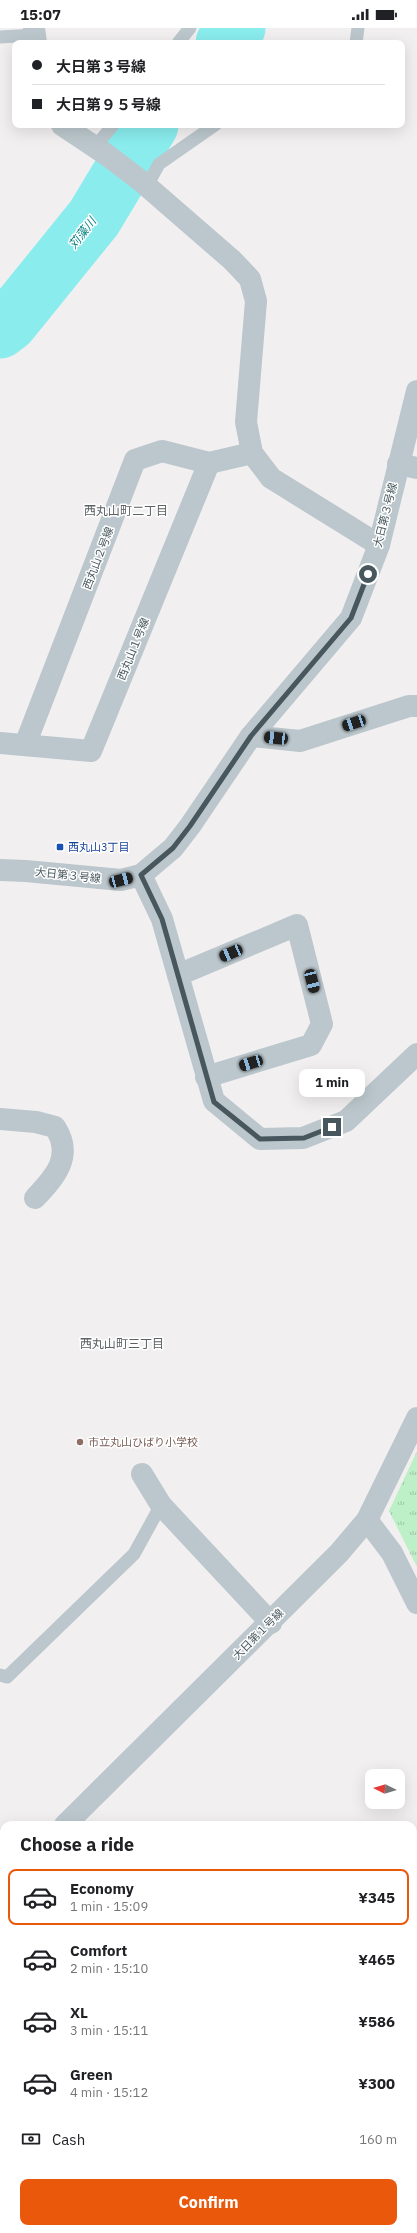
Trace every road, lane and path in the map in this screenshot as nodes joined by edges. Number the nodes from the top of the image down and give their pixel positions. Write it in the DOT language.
graph roads {
  1 [pos="190,28"];
  2 [pos="358,28"];
  3 [pos="36,32"];
  4 [pos="0,38"];
  5 [pos="180,40"];
  6 [pos="356,40"];
  7 [pos="66,128"];
  8 [pos="112,128"];
  9 [pos="211,128"];
  10 [pos="101,151"];
  11 [pos="144,183"];
  12 [pos="417,391"];
  13 [pos="252,453"];
  14 [pos="209,463"];
  15 [pos="407,466"];
  16 [pos="379,544"];
  17 [pos="417,706"];
  18 [pos="251,736"];
  19 [pos="0,743"];
  20 [pos="25,745"];
  21 [pos="0,870"];
  22 [pos="141,875"];
  23 [pos="178,975"];
  24 [pos="417,1054"];
  25 [pos="206,1077"];
  26 [pos="0,1120"];
  27 [pos="35,1198"];
  28 [pos="417,1418"];
  29 [pos="142,1474"];
  30 [pos="161,1505"];
  31 [pos="367,1520"];
  32 [pos="417,1603"];
  33 [pos="270,1623"];
  34 [pos="0,1675"];
  35 [pos="69,1821"];
  1 -- 5 [label="lane"];
  2 -- 6 [label="lane"];
  3 -- 4 [label="lane"];
  7 -- 10 [label="street"];
  8 -- 10 [label="lane"];
  9 -- 11 [label="lane"];
  10 -- 11 [label="street"];
  11 -- 13 [label="street"];
  12 -- 15 [label="street, 大日第３号線"];
  13 -- 14 [label="street, 西丸山２号線"];
  13 -- 16 [label="street"];
  14 -- 20 [label="street, 西丸山１号線"];
  14 -- 20 [label="street, 西丸山２号線"];
  15 -- 16 [label="street, 大日第３号線"];
  16 -- 18 [label="street, 大日第３号線"];
  17 -- 18 [label="street"];
  18 -- 22 [label="street, 大日第３号線"];
  19 -- 20 [label="street, 西丸山１号線"];
  21 -- 22 [label="street, 大日第３号線"];
  22 -- 23 [label="street"];
  23 -- 25 [label="street"];
  23 -- 25 [label="street"];
  24 -- 25 [label="street"];
  26 -- 27 [label="street"];
  28 -- 31 [label="street, 大日第１号線"];
  29 -- 30 [label="street"];
  30 -- 33 [label="street"];
  30 -- 34 [label="lane"];
  31 -- 32 [label="street"];
  31 -- 33 [label="street, 大日第１号線"];
  33 -- 35 [label="street, 大日第１号線"];
}
